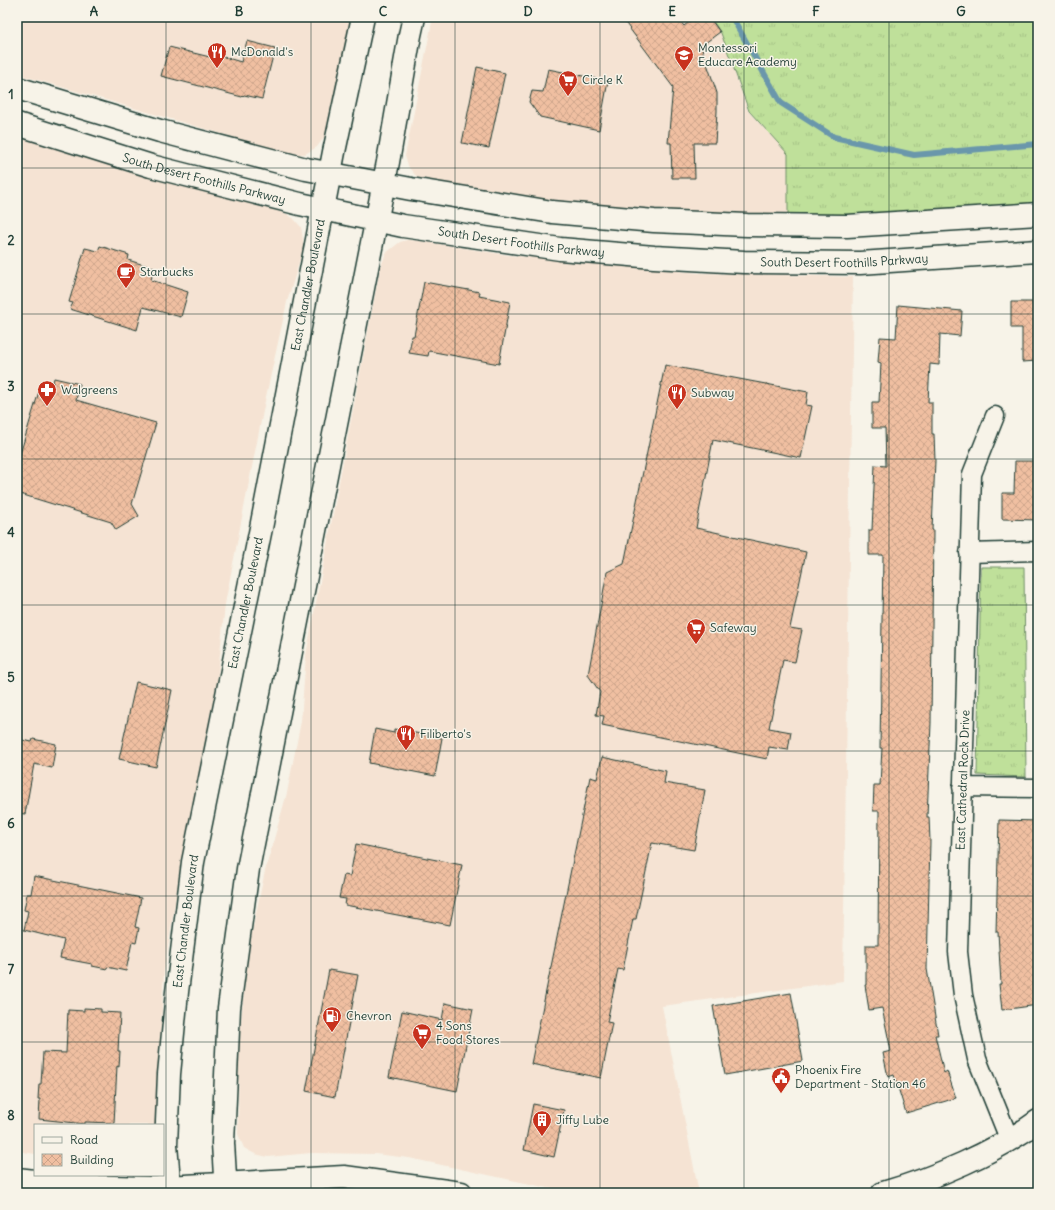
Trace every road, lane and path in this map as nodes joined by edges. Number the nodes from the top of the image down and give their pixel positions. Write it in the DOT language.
graph roads {
  1 [pos="363,17"];
  2 [pos="411,23"];
  3 [pos="17,88"];
  4 [pos="17,124"];
  5 [pos="330,173"];
  6 [pos="384,184"];
  7 [pos="323,209"];
  8 [pos="1038,214"];
  9 [pos="377,220"];
  10 [pos="1038,251"];
  11 [pos="995,416"];
  12 [pos="1038,551"];
  13 [pos="969,553"];
  14 [pos="962,787"];
  15 [pos="1038,788"];
  16 [pos="1038,1121"];
  17 [pos="1010,1140"];
  18 [pos="17,1179"];
  19 [pos="226,1188"];
  20 [pos="170,1190"];
  21 [pos="461,1193"];
  22 [pos="883,1193"];
  1 -- 5 [label="street, East Chandler Boulevard"];
  2 -- 6 [label="street"];
  3 -- 5 [label="street"];
  4 -- 7 [label="street, South Desert Foothills Parkway"];
  5 -- 6 [label="street"];
  5 -- 7 [label="street, East Chandler Boulevard"];
  6 -- 8 [label="street"];
  6 -- 9 [label="street"];
  7 -- 9 [label="street, South Desert Foothills Parkway"];
  7 -- 20 [label="street, East Chandler Boulevard"];
  9 -- 10 [label="street, South Desert Foothills Parkway"];
  9 -- 19 [label="street"];
  11 -- 13 [label="street, East Cathedral Rock Drive"];
  12 -- 13 [label="street"];
  13 -- 14 [label="street, East Cathedral Rock Drive"];
  14 -- 15 [label="street"];
  14 -- 17 [label="street, East Cathedral Rock Drive"];
  16 -- 17 [label="street"];
  17 -- 22 [label="street"];
  18 -- 20 [label="street"];
  19 -- 20 [label="street"];
  19 -- 21 [label="street"];
}
